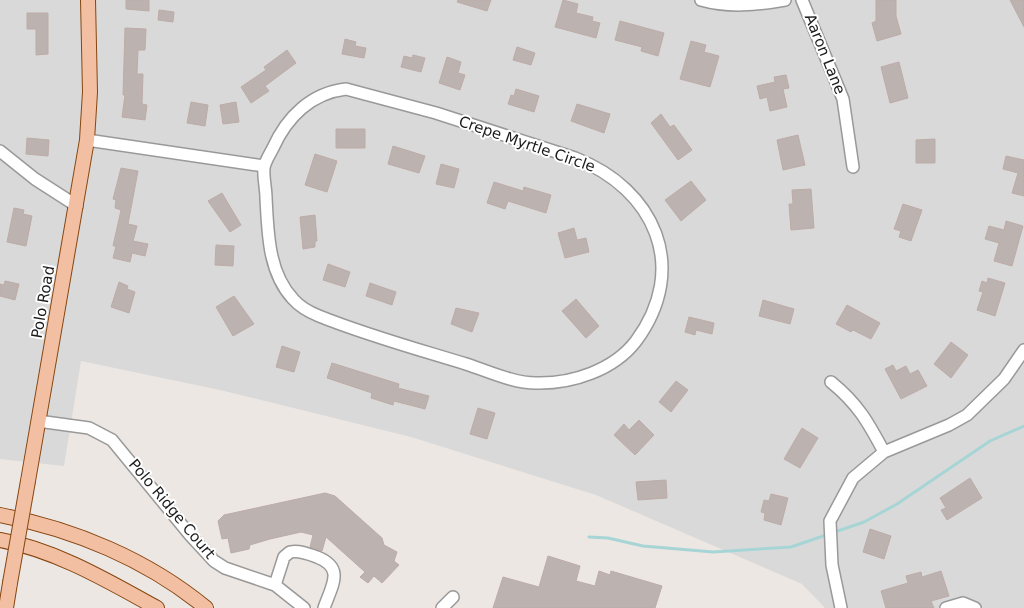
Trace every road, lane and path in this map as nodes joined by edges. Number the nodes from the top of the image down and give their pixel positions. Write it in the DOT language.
graph roads {
  1 [pos="88,0"];
  2 [pos="701,0"];
  3 [pos="785,0"];
  4 [pos="802,0"];
  5 [pos="87,140"];
  6 [pos="0,151"];
  7 [pos="264,166"];
  8 [pos="853,167"];
  9 [pos="77,206"];
  10 [pos="1024,350"];
  11 [pos="831,382"];
  12 [pos="38,421"];
  13 [pos="884,452"];
  14 [pos="0,514"];
  15 [pos="0,540"];
  16 [pos="275,585"];
  17 [pos="453,597"];
  18 [pos="6,608"];
  19 [pos="157,608"];
  20 [pos="206,608"];
  21 [pos="304,608"];
  22 [pos="324,608"];
  23 [pos="442,608"];
  24 [pos="841,608"];
  25 [pos="946,608"];
  26 [pos="975,608"];
  1 -- 5 [label="main road, Polo Road"];
  2 -- 3 [label="street"];
  4 -- 8 [label="street, Aaron Lane"];
  5 -- 7 [label="street"];
  5 -- 9 [label="main road, Polo Road"];
  6 -- 9 [label="street"];
  7 -- 7 [label="street, Crepe Myrtle Circle"];
  9 -- 12 [label="main road, Polo Road"];
  10 -- 13 [label="street"];
  11 -- 13 [label="street"];
  12 -- 16 [label="street, Polo Ridge Court"];
  12 -- 18 [label="main road, Polo Road, bridge"];
  13 -- 24 [label="street"];
  14 -- 20 [label="main road"];
  15 -- 19 [label="main road"];
  16 -- 21 [label="street, Polo Ridge Court"];
  16 -- 22 [label="street"];
  17 -- 23 [label="street"];
  25 -- 26 [label="street"];
}
